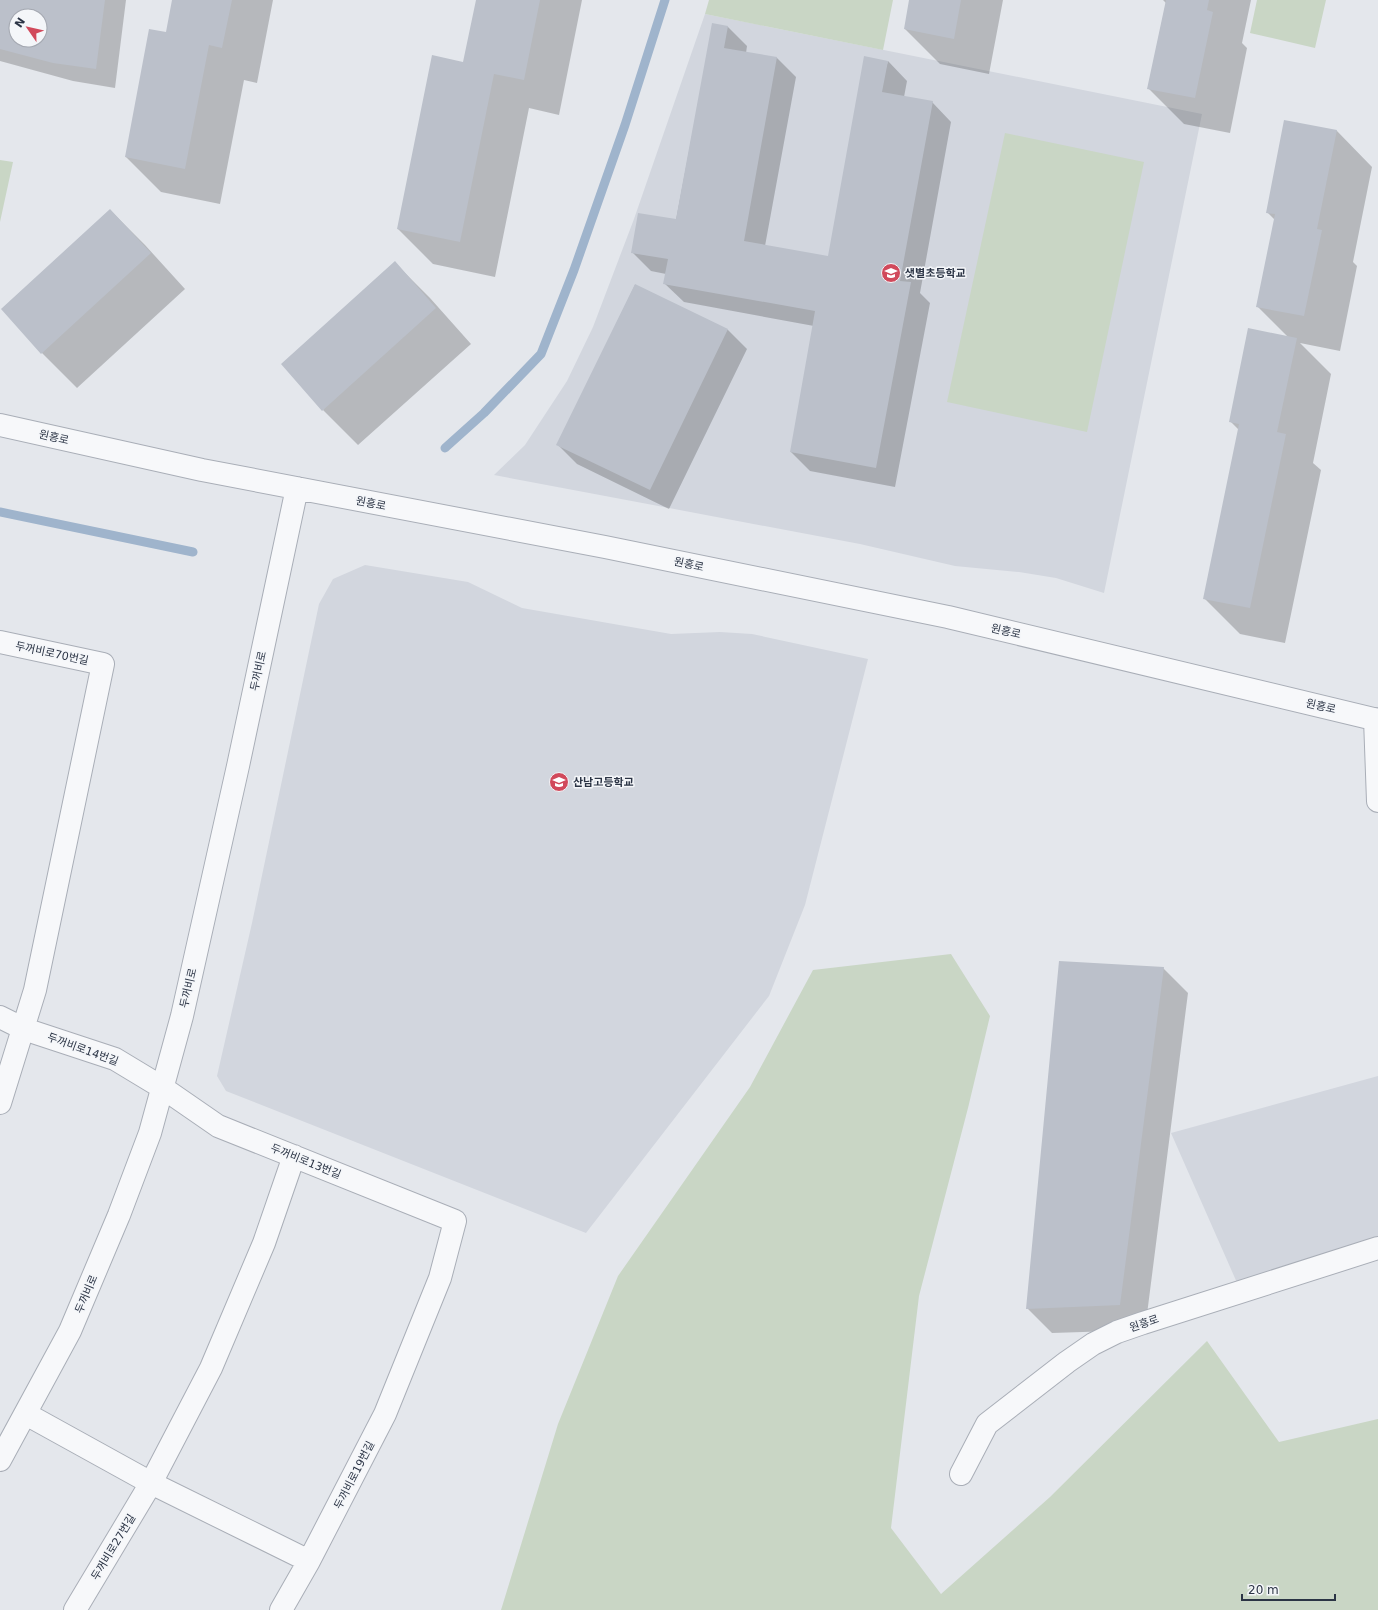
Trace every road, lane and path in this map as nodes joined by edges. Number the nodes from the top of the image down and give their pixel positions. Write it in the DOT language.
graph roads {
  1 [pos="0,425"];
  2 [pos="297,488"];
  3 [pos="0,642"];
  4 [pos="1376,719"];
  5 [pos="1378,801"];
  6 [pos="0,1017"];
  7 [pos="24,1028"];
  8 [pos="163,1088"];
  9 [pos="0,1103"];
  10 [pos="294,1156"];
  11 [pos="455,1221"];
  12 [pos="1378,1248"];
  13 [pos="26,1414"];
  14 [pos="0,1460"];
  15 [pos="961,1474"];
  16 [pos="151,1483"];
  17 [pos="310,1561"];
  18 [pos="75,1610"];
  19 [pos="281,1610"];
  1 -- 2 [label="street, 원흥로"];
  2 -- 4 [label="street, 원흥로"];
  2 -- 8 [label="street, 두꺼비로"];
  3 -- 7 [label="street, 두꺼비로70번길"];
  4 -- 5 [label="street, 원흥로"];
  6 -- 7 [label="street, 두꺼비로14번길"];
  7 -- 8 [label="street, 두꺼비로14번길"];
  7 -- 9 [label="street"];
  8 -- 10 [label="street, 두꺼비로13번길"];
  8 -- 13 [label="street, 두꺼비로"];
  10 -- 11 [label="street, 두꺼비로13번길"];
  10 -- 16 [label="street"];
  11 -- 17 [label="street, 두꺼비로19번길"];
  12 -- 15 [label="street, 원흥로"];
  13 -- 14 [label="street, 두꺼비로"];
  13 -- 16 [label="street"];
  16 -- 17 [label="street"];
  16 -- 18 [label="street, 두꺼비로27번길"];
  17 -- 19 [label="street"];
}
